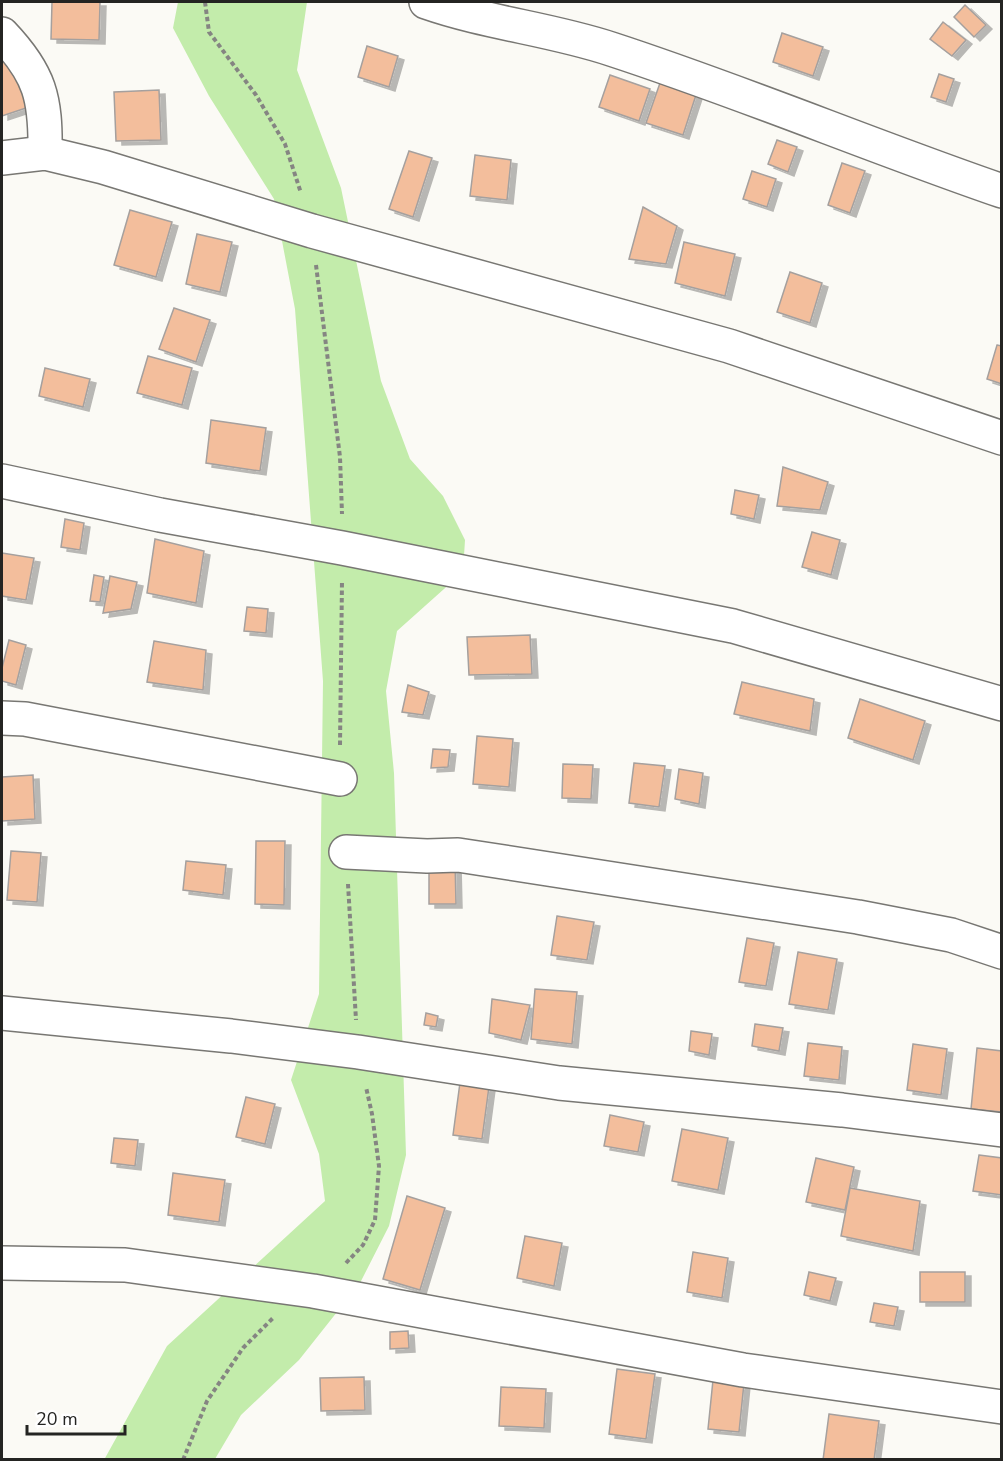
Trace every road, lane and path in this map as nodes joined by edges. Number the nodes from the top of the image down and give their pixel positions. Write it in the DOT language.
graph roads {
  1 [pos="426,2"];
  2 [pos="2,34"];
  3 [pos="45,153"];
  4 [pos="2,158"];
  5 [pos="1002,191"];
  6 [pos="1002,438"];
  7 [pos="2,481"];
  8 [pos="1002,704"];
  9 [pos="2,718"];
  10 [pos="340,779"];
  11 [pos="346,852"];
  12 [pos="1002,952"];
  13 [pos="2,1013"];
  14 [pos="1002,1130"];
  15 [pos="2,1263"];
  16 [pos="1002,1407"];
  1 -- 5 [label="street"];
  2 -- 3 [label="street"];
  3 -- 4 [label="street"];
  3 -- 6 [label="street"];
  7 -- 8 [label="street"];
  9 -- 10 [label="street"];
  11 -- 12 [label="street"];
  13 -- 14 [label="street"];
  15 -- 16 [label="street"];
}
